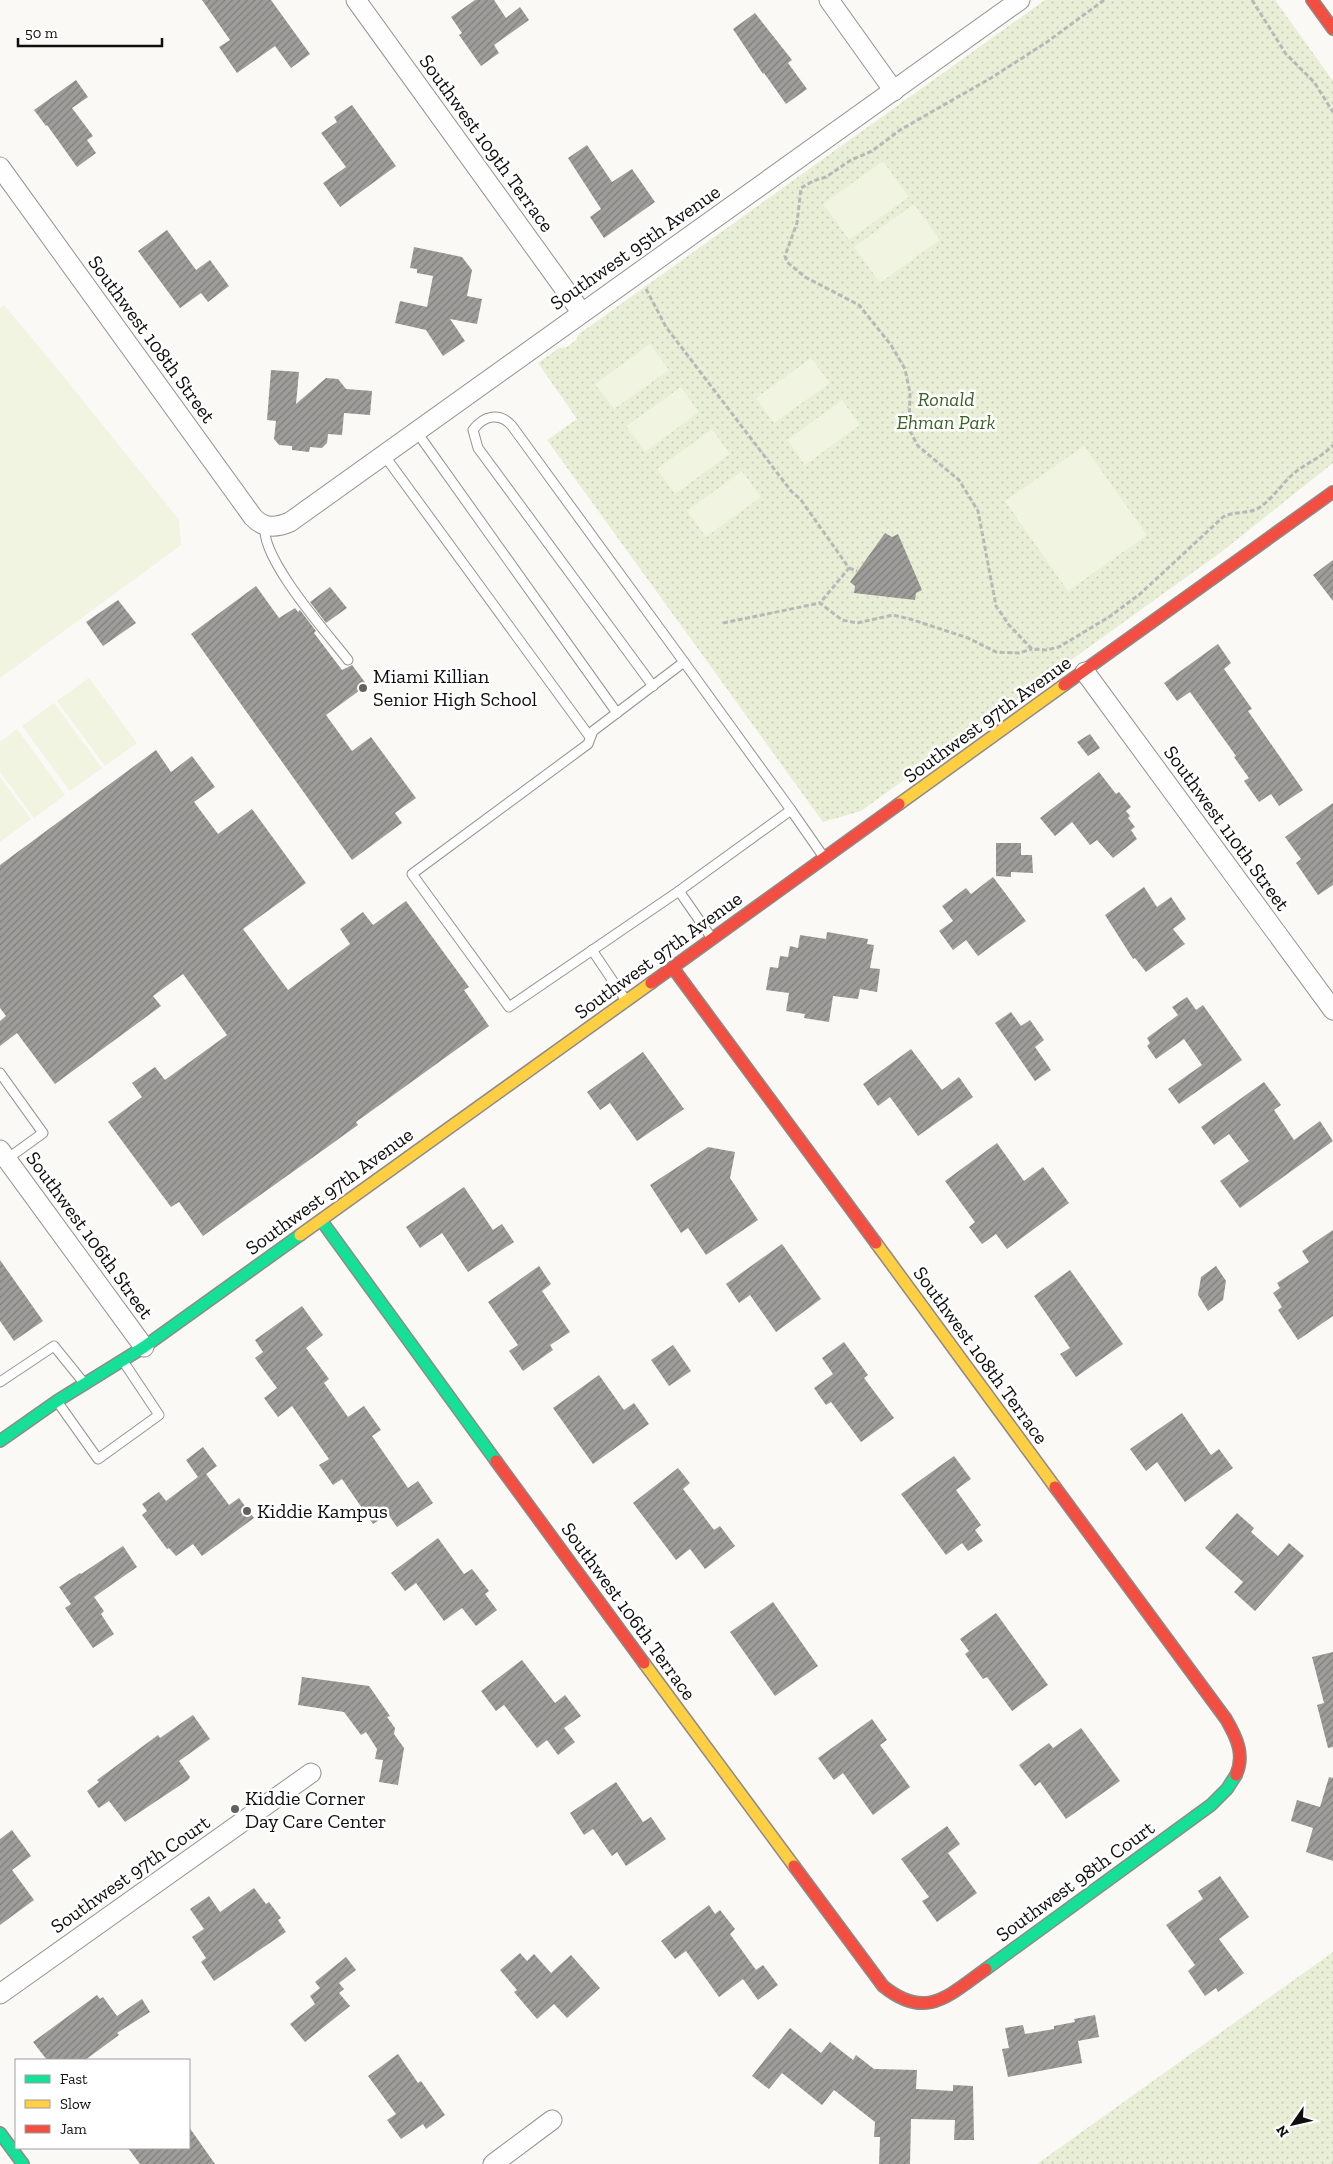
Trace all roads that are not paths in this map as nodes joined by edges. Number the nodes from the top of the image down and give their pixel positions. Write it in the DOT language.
graph roads {
  1 [pos="356,0"];
  2 [pos="828,0"];
  3 [pos="1020,0"];
  4 [pos="1314,1"];
  5 [pos="1333,29"];
  6 [pos="894,91"];
  7 [pos="0,168"];
  8 [pos="582,313"];
  9 [pos="416,431"];
  10 [pos="384,455"];
  11 [pos="1333,492"];
  12 [pos="270,526"];
  13 [pos="348,660"];
  14 [pos="684,662"];
  15 [pos="1085,672"];
  16 [pos="653,686"];
  17 [pos="617,713"];
  18 [pos="590,737"];
  19 [pos="791,810"];
  20 [pos="825,859"];
  21 [pos="678,890"];
  22 [pos="713,939"];
  23 [pos="592,950"];
  24 [pos="673,968"];
  25 [pos="626,1001"];
  26 [pos="1333,1010"];
  27 [pos="0,1073"];
  28 [pos="4,1155"];
  29 [pos="321,1220"];
  30 [pos="144,1347"];
  31 [pos="123,1361"];
  32 [pos="0,1382"];
  33 [pos="85,1385"];
  34 [pos="57,1401"];
  35 [pos="0,1441"];
  36 [pos="1239,1772"];
  37 [pos="311,1773"];
  38 [pos="0,1994"];
  39 [pos="922,2004"];
  40 [pos="552,2120"];
  41 [pos="0,2133"];
  42 [pos="22,2164"];
  43 [pos="492,2164"];
  1 -- 8 [label="street, Southwest 109th Terrace"];
  2 -- 6 [label="street"];
  3 -- 6 [label="street, Southwest 95th Avenue"];
  4 -- 5 [label="street"];
  6 -- 8 [label="street, Southwest 95th Avenue"];
  7 -- 12 [label="street, Southwest 108th Street"];
  8 -- 9 [label="street, Southwest 95th Avenue"];
  9 -- 10 [label="street, Southwest 95th Avenue"];
  9 -- 17 [label="lane"];
  10 -- 12 [label="street, Southwest 95th Avenue"];
  10 -- 18 [label="lane"];
  11 -- 15 [label="street, Southwest 97th Avenue"];
  12 -- 13 [label="lane"];
  14 -- 16 [label="lane"];
  14 -- 16 [label="lane"];
  14 -- 19 [label="lane"];
  15 -- 20 [label="street, Southwest 97th Avenue"];
  15 -- 26 [label="street, Southwest 110th Street"];
  16 -- 17 [label="lane"];
  17 -- 18 [label="lane"];
  18 -- 23 [label="lane"];
  19 -- 20 [label="lane"];
  19 -- 21 [label="lane"];
  20 -- 22 [label="street, Southwest 97th Avenue"];
  21 -- 22 [label="lane"];
  21 -- 23 [label="lane"];
  22 -- 24 [label="street, Southwest 97th Avenue"];
  23 -- 25 [label="lane"];
  24 -- 25 [label="street, Southwest 97th Avenue"];
  24 -- 36 [label="street, Southwest 108th Terrace"];
  25 -- 29 [label="street, Southwest 97th Avenue"];
  27 -- 28 [label="lane"];
  28 -- 30 [label="street, Southwest 106th Street"];
  29 -- 30 [label="street, Southwest 97th Avenue"];
  29 -- 39 [label="street, Southwest 106th Terrace"];
  30 -- 31 [label="street, Southwest 97th Avenue"];
  31 -- 33 [label="street, Southwest 97th Avenue"];
  31 -- 34 [label="lane"];
  32 -- 33 [label="lane"];
  33 -- 34 [label="street, Southwest 97th Avenue"];
  34 -- 35 [label="street, Southwest 97th Avenue"];
  36 -- 39 [label="street, Southwest 98th Court"];
  37 -- 38 [label="street, Southwest 97th Court"];
  40 -- 43 [label="street"];
  41 -- 42 [label="street"];
}
